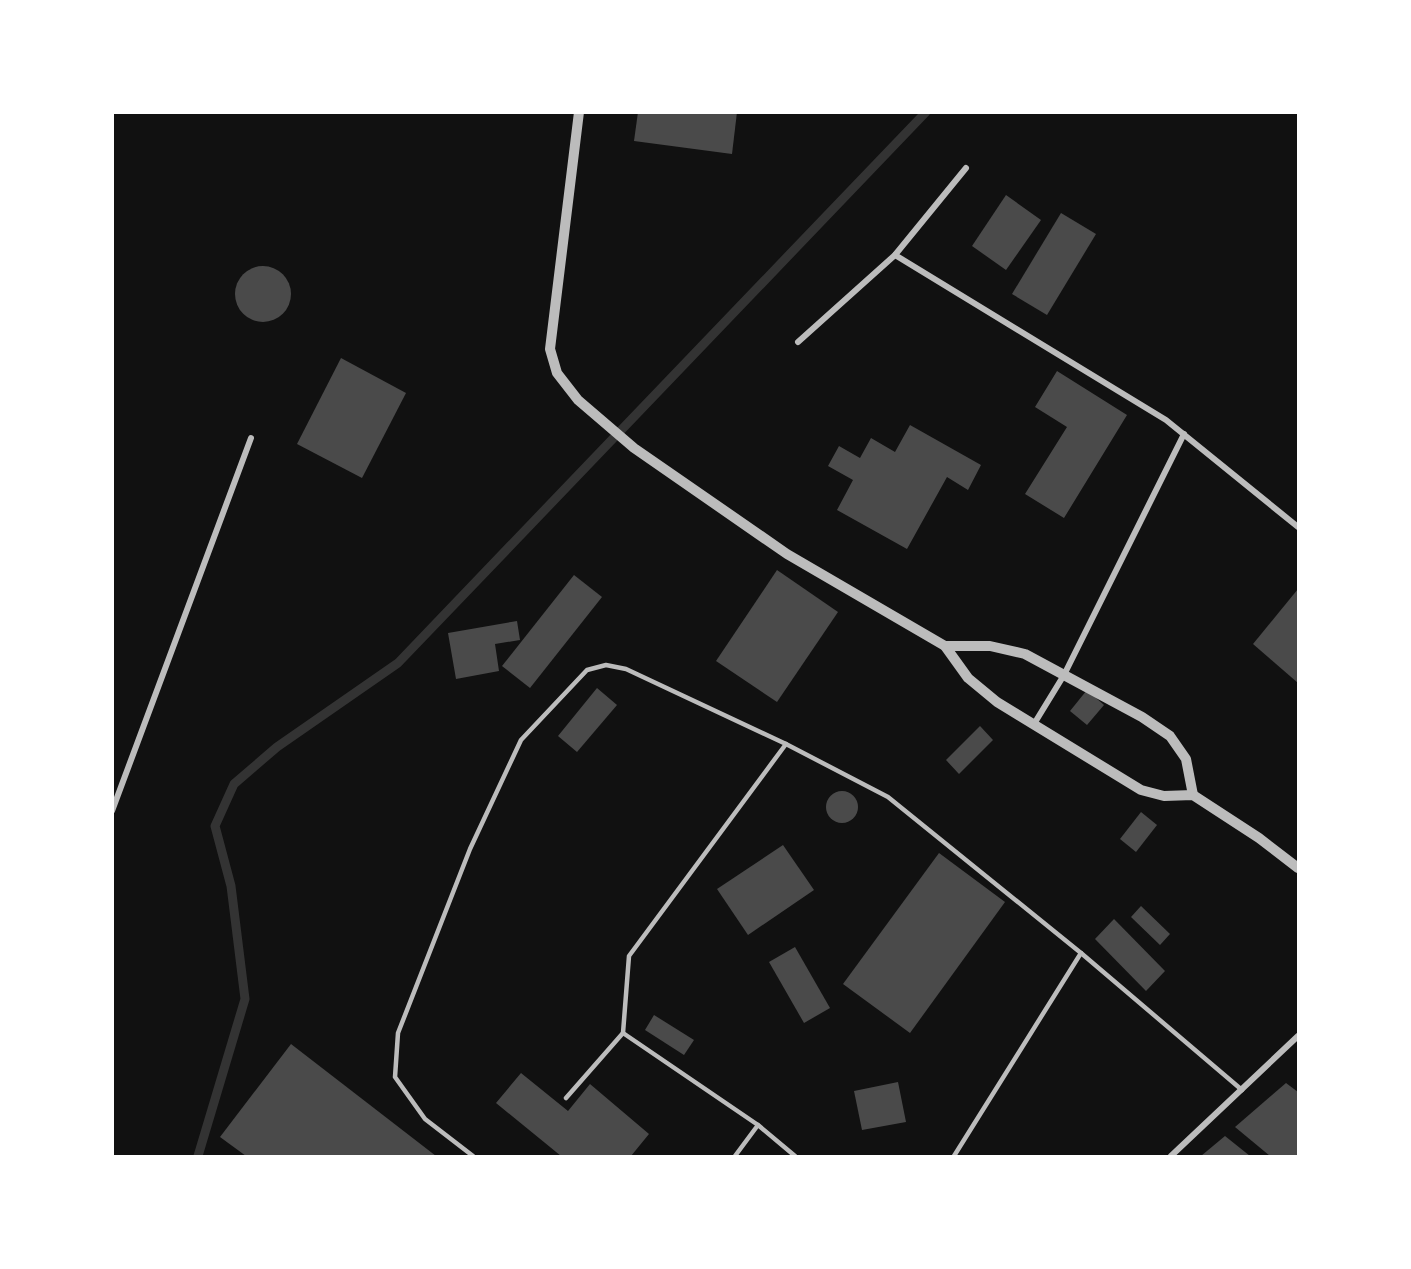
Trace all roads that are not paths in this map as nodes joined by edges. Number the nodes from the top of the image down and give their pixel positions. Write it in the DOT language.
graph roads {
  1 [pos="579,112"];
  2 [pos="966,168"];
  3 [pos="896,255"];
  4 [pos="798,342"];
  5 [pos="1184,434"];
  6 [pos="251,438"];
  7 [pos="1299,527"];
  8 [pos="945,646"];
  9 [pos="1064,675"];
  10 [pos="1034,724"];
  11 [pos="786,744"];
  12 [pos="1193,795"];
  13 [pos="112,811"];
  14 [pos="1299,868"];
  15 [pos="1081,953"];
  16 [pos="623,1033"];
  17 [pos="1299,1036"];
  18 [pos="1242,1090"];
  19 [pos="566,1098"];
  20 [pos="758,1125"];
  21 [pos="473,1156"];
  22 [pos="735,1156"];
  23 [pos="795,1156"];
  24 [pos="954,1156"];
  25 [pos="1171,1156"];
  1 -- 8 [label="street"];
  2 -- 3 [label="street"];
  3 -- 4 [label="street"];
  3 -- 5 [label="street"];
  5 -- 7 [label="street"];
  5 -- 9 [label="street"];
  6 -- 13 [label="street"];
  8 -- 9 [label="street"];
  8 -- 10 [label="street"];
  9 -- 10 [label="street"];
  9 -- 12 [label="street"];
  10 -- 12 [label="street"];
  11 -- 15 [label="lane"];
  11 -- 16 [label="lane"];
  11 -- 21 [label="lane"];
  12 -- 14 [label="street"];
  15 -- 18 [label="lane"];
  15 -- 24 [label="lane"];
  16 -- 19 [label="lane"];
  16 -- 20 [label="lane"];
  17 -- 18 [label="street"];
  18 -- 25 [label="street"];
  20 -- 22 [label="lane"];
  20 -- 23 [label="lane"];
}
